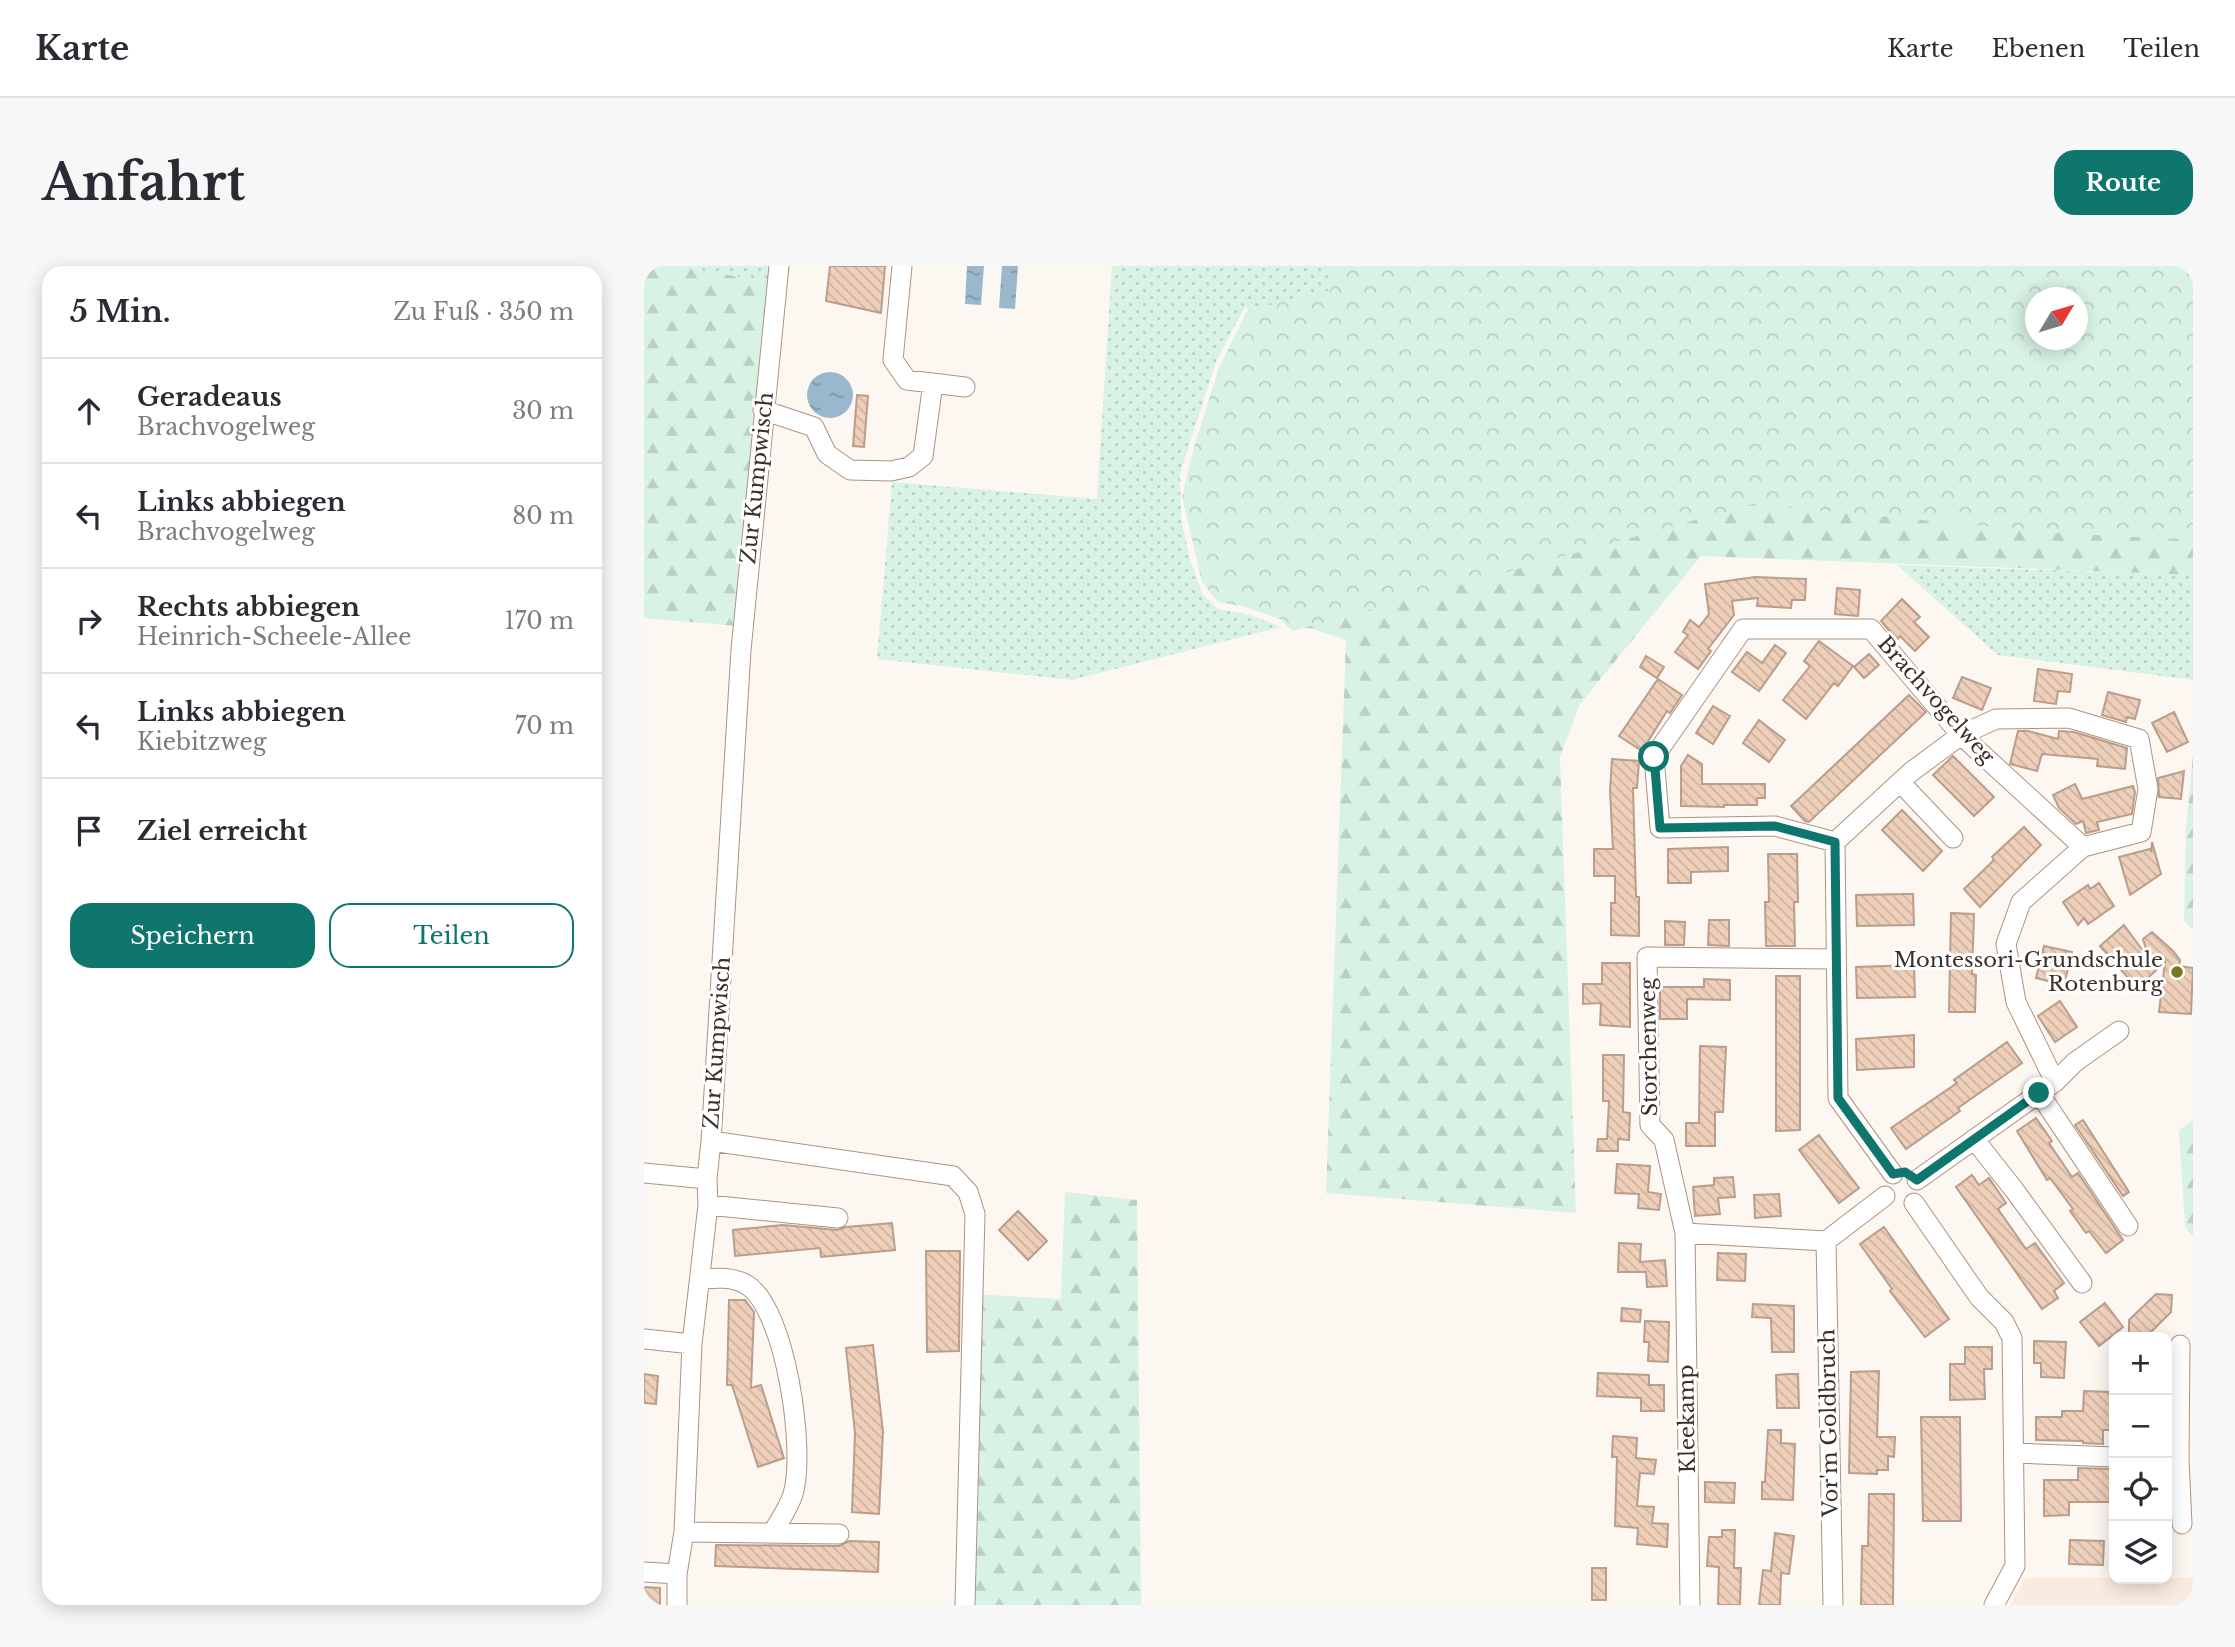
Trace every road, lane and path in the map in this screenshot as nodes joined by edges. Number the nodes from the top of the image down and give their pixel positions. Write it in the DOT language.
graph roads {
  1 [pos="779,266"];
  2 [pos="902,266"];
  3 [pos="933,383"];
  4 [pos="965,387"];
  5 [pos="764,410"];
  6 [pos="1961,735"];
  7 [pos="1900,782"];
  8 [pos="1953,838"];
  9 [pos="1835,842"];
  10 [pos="2083,847"];
  11 [pos="1835,959"];
  12 [pos="2119,1031"];
  13 [pos="2047,1088"];
  14 [pos="1974,1139"];
  15 [pos="711,1141"];
  16 [pos="644,1173"];
  17 [pos="1893,1174"];
  18 [pos="707,1179"];
  19 [pos="1917,1180"];
  20 [pos="1885,1196"];
  21 [pos="1914,1203"];
  22 [pos="708,1205"];
  23 [pos="838,1218"];
  24 [pos="2128,1226"];
  25 [pos="1685,1233"];
  26 [pos="1826,1241"];
  27 [pos="700,1279"];
  28 [pos="2082,1283"];
  29 [pos="644,1339"];
  30 [pos="692,1344"];
  31 [pos="2180,1345"];
  32 [pos="2015,1453"];
  33 [pos="2109,1457"];
  34 [pos="2173,1459"];
  35 [pos="2182,1524"];
  36 [pos="684,1532"];
  37 [pos="774,1532"];
  38 [pos="839,1534"];
  39 [pos="644,1572"];
  40 [pos="677,1574"];
  41 [pos="677,1605"];
  42 [pos="965,1605"];
  43 [pos="1690,1605"];
  44 [pos="1833,1605"];
  45 [pos="1994,1605"];
  1 -- 5 [label="street, Zur Kumpwisch"];
  2 -- 3 [label="street"];
  3 -- 4 [label="street"];
  3 -- 5 [label="street"];
  5 -- 15 [label="street, Zur Kumpwisch"];
  6 -- 7 [label="street"];
  6 -- 9 [label="street, Brachvogelweg"];
  6 -- 10 [label="street, Brachvogelweg"];
  6 -- 10 [label="street"];
  7 -- 8 [label="street"];
  7 -- 9 [label="street"];
  9 -- 11 [label="street"];
  10 -- 13 [label="street"];
  11 -- 17 [label="street"];
  11 -- 25 [label="street, Storchenweg"];
  12 -- 13 [label="street"];
  13 -- 14 [label="street"];
  13 -- 24 [label="street"];
  14 -- 19 [label="street"];
  14 -- 28 [label="street"];
  15 -- 18 [label="street"];
  15 -- 42 [label="street, Zur Kumpwisch"];
  16 -- 18 [label="street"];
  17 -- 19 [label="street"];
  17 -- 20 [label="street"];
  18 -- 22 [label="street"];
  19 -- 21 [label="street"];
  20 -- 21 [label="street"];
  20 -- 26 [label="street"];
  21 -- 32 [label="street"];
  22 -- 23 [label="street"];
  22 -- 27 [label="street"];
  25 -- 26 [label="street"];
  25 -- 43 [label="street, Kleekamp"];
  26 -- 44 [label="street, Vor'm Goldbruch"];
  27 -- 30 [label="street"];
  27 -- 37 [label="street"];
  29 -- 30 [label="street"];
  30 -- 36 [label="street"];
  31 -- 34 [label="street"];
  32 -- 33 [label="street"];
  32 -- 45 [label="street"];
  34 -- 35 [label="street"];
  36 -- 37 [label="street"];
  36 -- 40 [label="street"];
  37 -- 38 [label="street"];
  39 -- 40 [label="street"];
  40 -- 41 [label="street"];
}
